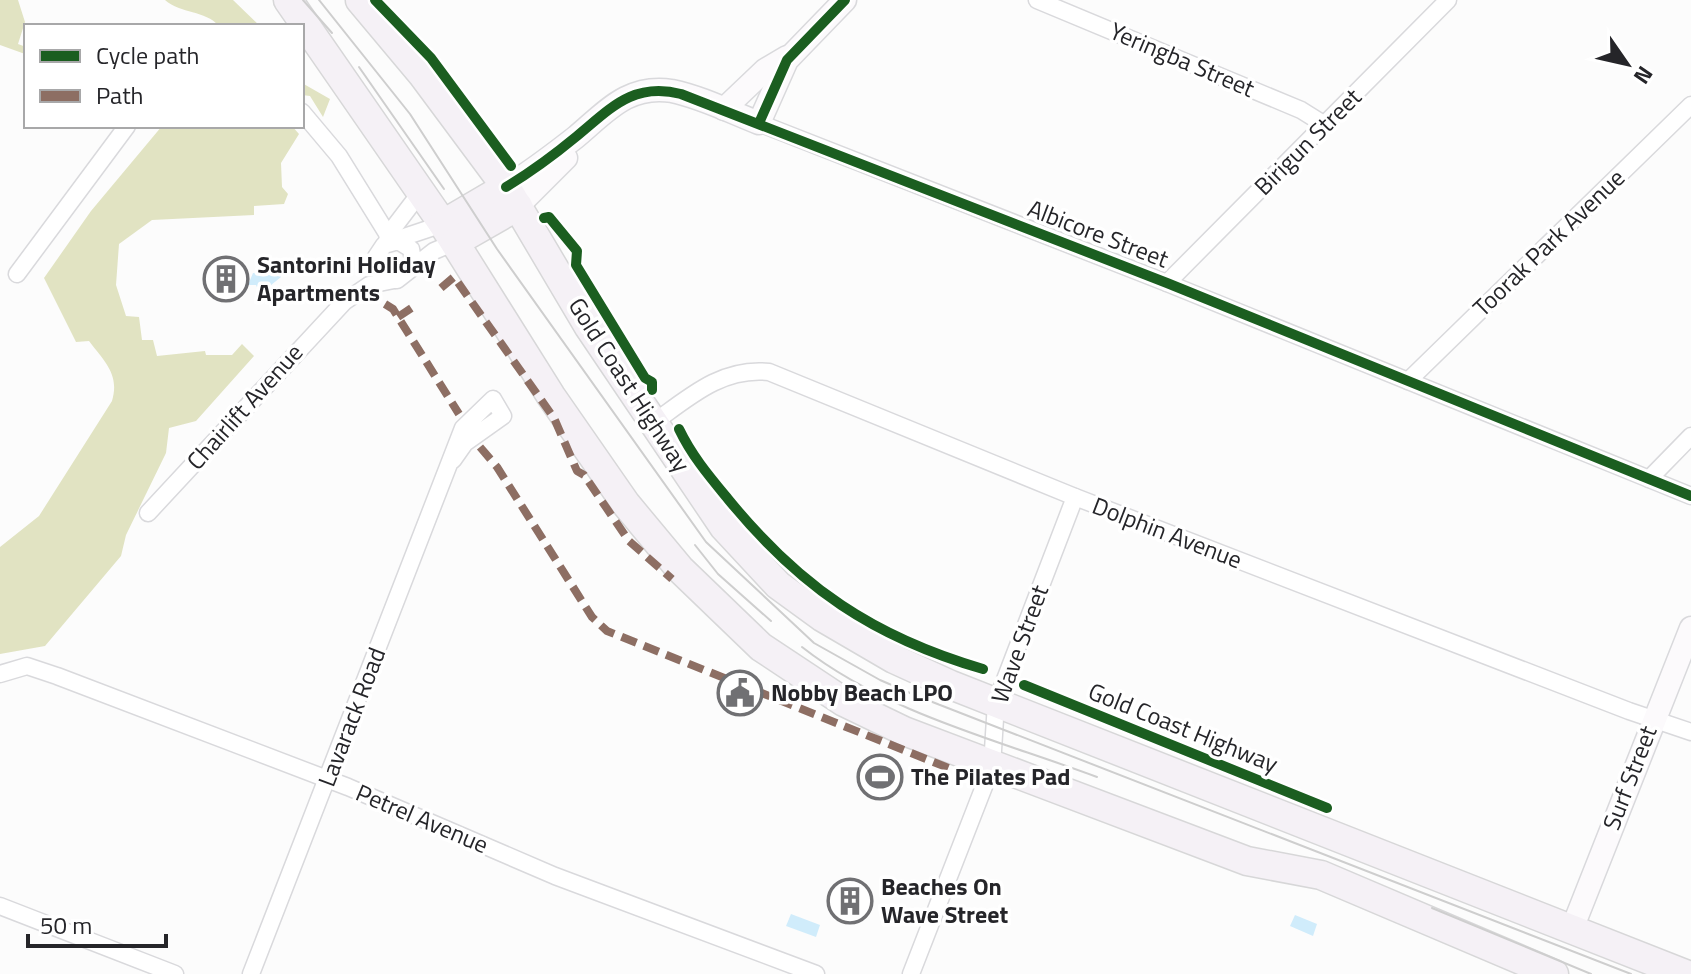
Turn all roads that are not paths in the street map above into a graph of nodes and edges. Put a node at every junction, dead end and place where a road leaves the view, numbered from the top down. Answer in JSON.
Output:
{"nodes":[{"id":1,"x":288,"y":0,"type":"edge"},
{"id":2,"x":360,"y":0,"type":"edge"},
{"id":3,"x":845,"y":0,"type":"edge"},
{"id":4,"x":1037,"y":0,"type":"edge"},
{"id":5,"x":1448,"y":0,"type":"edge"},
{"id":6,"x":794,"y":51,"type":"junction"},
{"id":7,"x":1691,"y":105,"type":"edge"},
{"id":8,"x":724,"y":109,"type":"junction"},
{"id":9,"x":304,"y":114,"type":"edge"},
{"id":10,"x":759,"y":123,"type":"junction"},
{"id":11,"x":1325,"y":125,"type":"junction"},
{"id":12,"x":126,"y":128,"type":"edge"},
{"id":13,"x":420,"y":193,"type":"junction"},
{"id":14,"x":512,"y":196,"type":"junction"},
{"id":15,"x":449,"y":233,"type":"junction"},
{"id":16,"x":386,"y":243,"type":"junction"},
{"id":17,"x":414,"y":265,"type":"junction"},
{"id":18,"x":17,"y":274,"type":"dead end"},
{"id":19,"x":394,"y":280,"type":"junction"},
{"id":20,"x":1167,"y":283,"type":"junction"},
{"id":21,"x":344,"y":302,"type":"junction"},
{"id":22,"x":1408,"y":381,"type":"junction"},
{"id":23,"x":652,"y":424,"type":"junction"},
{"id":24,"x":1691,"y":436,"type":"edge"},
{"id":25,"x":453,"y":460,"type":"junction"},
{"id":26,"x":1649,"y":479,"type":"junction"},
{"id":27,"x":1691,"y":496,"type":"edge"},
{"id":28,"x":1075,"y":497,"type":"junction"},
{"id":29,"x":148,"y":513,"type":"dead end"},
{"id":30,"x":1691,"y":628,"type":"edge"},
{"id":31,"x":0,"y":674,"type":"edge"},
{"id":32,"x":996,"y":703,"type":"junction"},
{"id":33,"x":1653,"y":719,"type":"junction"},
{"id":34,"x":1691,"y":732,"type":"edge"},
{"id":35,"x":992,"y":766,"type":"junction"},
{"id":36,"x":327,"y":781,"type":"junction"},
{"id":37,"x":0,"y":906,"type":"edge"},
{"id":38,"x":1572,"y":929,"type":"junction"},
{"id":39,"x":1543,"y":972,"type":"edge"},
{"id":40,"x":175,"y":974,"type":"edge"},
{"id":41,"x":251,"y":974,"type":"edge"},
{"id":42,"x":816,"y":974,"type":"edge"},
{"id":43,"x":911,"y":974,"type":"edge"},
{"id":44,"x":1685,"y":974,"type":"edge"}],
"edges":[{"from":1,"to":13,"type":"highway"},
{"from":2,"to":14,"type":"highway","name":"Gold Coast Highway"},
{"from":3,"to":6,"type":"street"},
{"from":4,"to":11,"type":"street","name":"Yeringba Street"},
{"from":5,"to":11,"type":"street","name":"Birigun Street"},
{"from":6,"to":8,"type":"street"},
{"from":6,"to":10,"type":"street"},
{"from":7,"to":22,"type":"street","name":"Toorak Park Avenue"},
{"from":8,"to":10,"type":"street","name":"Albicore Street"},
{"from":8,"to":14,"type":"street","name":"Albicore Street"},
{"from":9,"to":16,"type":"street"},
{"from":10,"to":20,"type":"street","name":"Albicore Street"},
{"from":11,"to":20,"type":"street","name":"Birigun Street"},
{"from":12,"to":18,"type":"street"},
{"from":13,"to":15,"type":"highway"},
{"from":13,"to":16,"type":"street","name":"Chairlift Avenue"},
{"from":14,"to":15,"type":"highway"},
{"from":14,"to":23,"type":"highway","name":"Gold Coast Highway"},
{"from":15,"to":16,"type":"street"},
{"from":15,"to":17,"type":"street","name":"Chairlift Avenue"},
{"from":15,"to":35,"type":"highway"},
{"from":16,"to":17,"type":"street"},
{"from":16,"to":19,"type":"street"},
{"from":16,"to":21,"type":"street","name":"Chairlift Avenue"},
{"from":17,"to":19,"type":"street","name":"Chairlift Avenue"},
{"from":19,"to":21,"type":"street","name":"Chairlift Avenue"},
{"from":20,"to":22,"type":"street","name":"Albicore Street"},
{"from":21,"to":29,"type":"street","name":"Chairlift Avenue"},
{"from":22,"to":26,"type":"street","name":"Albicore Street"},
{"from":23,"to":28,"type":"street","name":"Dolphin Avenue"},
{"from":23,"to":32,"type":"highway","name":"Gold Coast Highway"},
{"from":24,"to":26,"type":"street"},
{"from":25,"to":25,"type":"street","name":"Lavarack Road"},
{"from":25,"to":36,"type":"street","name":"Lavarack Road"},
{"from":26,"to":27,"type":"street","name":"Albicore Street"},
{"from":28,"to":32,"type":"street","name":"Wave Street"},
{"from":28,"to":33,"type":"street","name":"Dolphin Avenue"},
{"from":30,"to":33,"type":"street","name":"Surf Street"},
{"from":31,"to":36,"type":"street","name":"Petrel Avenue"},
{"from":32,"to":35,"type":"street","name":"Wave Street"},
{"from":32,"to":38,"type":"highway","name":"Gold Coast Highway"},
{"from":33,"to":34,"type":"street","name":"Dolphin Avenue"},
{"from":33,"to":38,"type":"street","name":"Surf Street"},
{"from":35,"to":39,"type":"highway"},
{"from":35,"to":43,"type":"street","name":"Wave Street"},
{"from":36,"to":41,"type":"street","name":"Lavarack Road"},
{"from":36,"to":42,"type":"street","name":"Petrel Avenue"},
{"from":37,"to":40,"type":"street"},
{"from":38,"to":44,"type":"highway","name":"Gold Coast Highway"}]}
